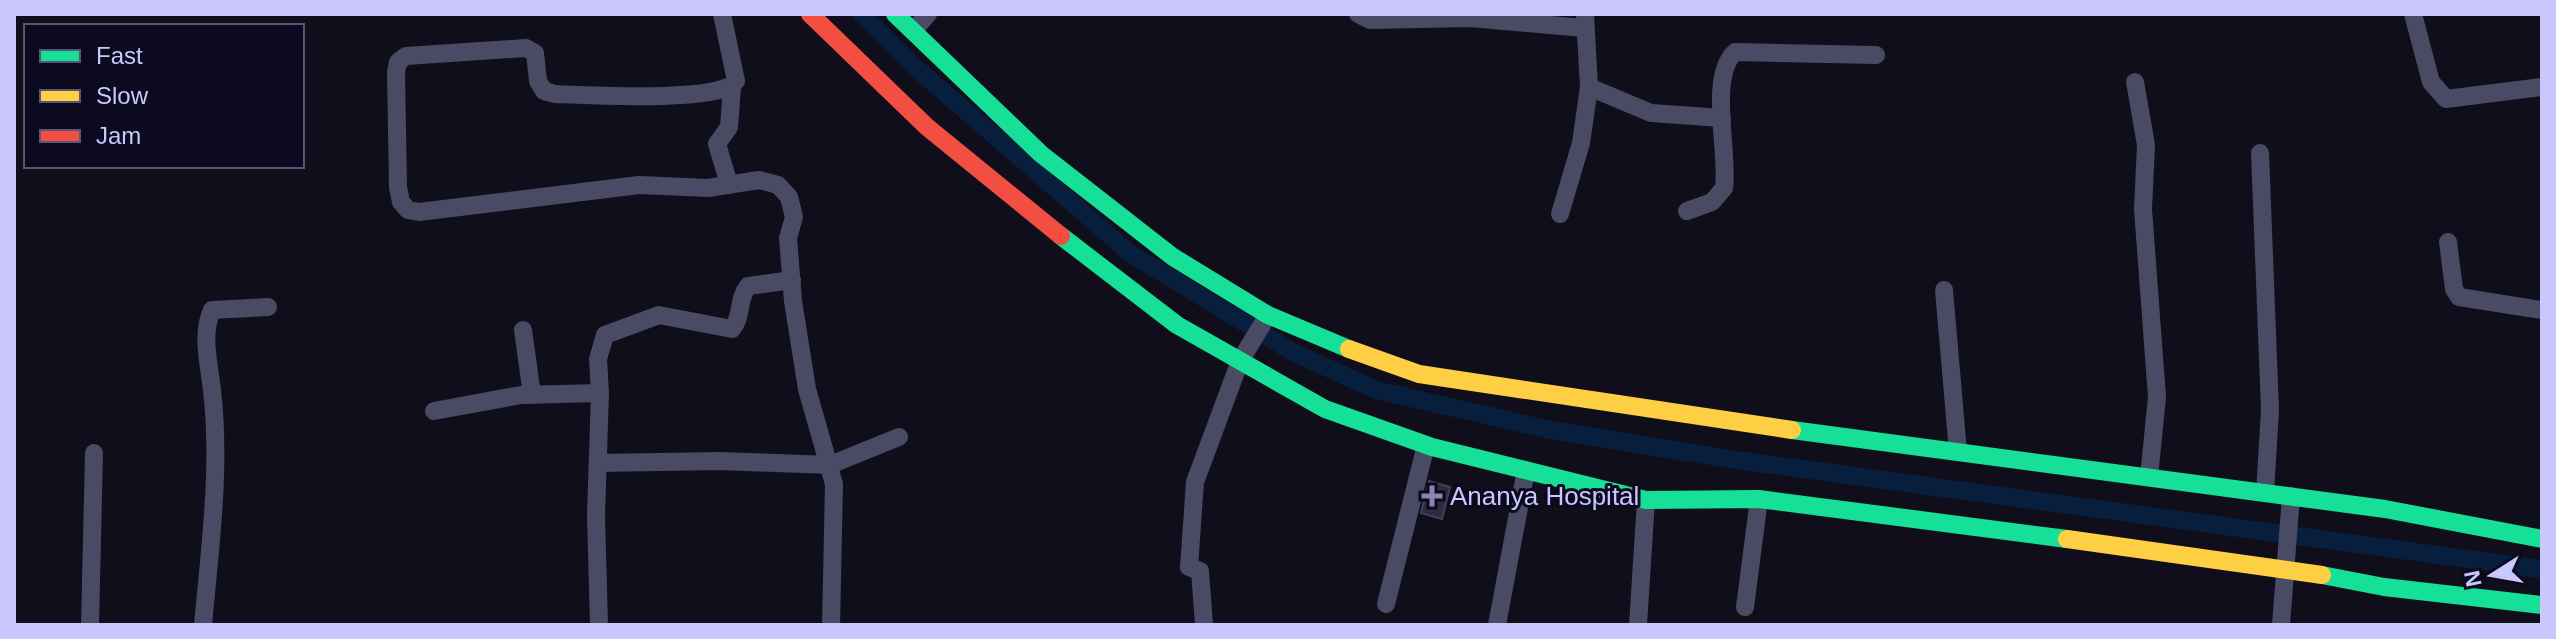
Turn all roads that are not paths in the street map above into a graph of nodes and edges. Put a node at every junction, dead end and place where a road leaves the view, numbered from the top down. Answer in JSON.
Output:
{"nodes":[{"id":1,"x":722,"y":14,"type":"edge"},
{"id":2,"x":810,"y":14,"type":"edge"},
{"id":3,"x":895,"y":14,"type":"edge"},
{"id":4,"x":928,"y":14,"type":"edge"},
{"id":5,"x":1358,"y":14,"type":"edge"},
{"id":6,"x":2413,"y":14,"type":"edge"},
{"id":7,"x":1585,"y":21,"type":"edge"},
{"id":8,"x":913,"y":31,"type":"junction"},
{"id":9,"x":1876,"y":55,"type":"dead end"},
{"id":10,"x":2135,"y":82,"type":"dead end"},
{"id":11,"x":732,"y":87,"type":"junction"},
{"id":12,"x":1589,"y":87,"type":"junction"},
{"id":13,"x":2542,"y":87,"type":"edge"},
{"id":14,"x":1722,"y":118,"type":"junction"},
{"id":15,"x":2260,"y":153,"type":"dead end"},
{"id":16,"x":729,"y":184,"type":"junction"},
{"id":17,"x":1687,"y":211,"type":"dead end"},
{"id":18,"x":1560,"y":214,"type":"dead end"},
{"id":19,"x":2448,"y":242,"type":"dead end"},
{"id":20,"x":792,"y":280,"type":"junction"},
{"id":21,"x":1944,"y":290,"type":"dead end"},
{"id":22,"x":268,"y":307,"type":"dead end"},
{"id":23,"x":2542,"y":310,"type":"edge"},
{"id":24,"x":1266,"y":319,"type":"junction"},
{"id":25,"x":523,"y":330,"type":"dead end"},
{"id":26,"x":1244,"y":355,"type":"junction"},
{"id":27,"x":600,"y":393,"type":"junction"},
{"id":28,"x":532,"y":395,"type":"junction"},
{"id":29,"x":434,"y":411,"type":"dead end"},
{"id":30,"x":899,"y":437,"type":"dead end"},
{"id":31,"x":1426,"y":445,"type":"junction"},
{"id":32,"x":1958,"y":452,"type":"junction"},
{"id":33,"x":94,"y":453,"type":"dead end"},
{"id":34,"x":598,"y":463,"type":"junction"},
{"id":35,"x":830,"y":465,"type":"junction"},
{"id":36,"x":1526,"y":470,"type":"junction"},
{"id":37,"x":2149,"y":477,"type":"junction"},
{"id":38,"x":2265,"y":493,"type":"junction"},
{"id":39,"x":2291,"y":496,"type":"junction"},
{"id":40,"x":1759,"y":499,"type":"junction"},
{"id":41,"x":1646,"y":500,"type":"junction"},
{"id":42,"x":2542,"y":539,"type":"edge"},
{"id":43,"x":2285,"y":558,"type":"junction"},
{"id":44,"x":1386,"y":604,"type":"dead end"},
{"id":45,"x":2542,"y":605,"type":"edge"},
{"id":46,"x":1745,"y":607,"type":"dead end"},
{"id":47,"x":90,"y":625,"type":"edge"},
{"id":48,"x":203,"y":625,"type":"edge"},
{"id":49,"x":599,"y":625,"type":"edge"},
{"id":50,"x":831,"y":625,"type":"edge"},
{"id":51,"x":1204,"y":625,"type":"edge"},
{"id":52,"x":1497,"y":625,"type":"edge"},
{"id":53,"x":1638,"y":625,"type":"edge"},
{"id":54,"x":2281,"y":625,"type":"edge"}],
"edges":[{"from":1,"to":11,"type":"street"},
{"from":2,"to":26,"type":"street"},
{"from":3,"to":8,"type":"street"},
{"from":4,"to":8,"type":"street"},
{"from":5,"to":7,"type":"street"},
{"from":6,"to":13,"type":"street"},
{"from":7,"to":12,"type":"street"},
{"from":8,"to":24,"type":"street"},
{"from":9,"to":14,"type":"street"},
{"from":10,"to":37,"type":"street"},
{"from":11,"to":16,"type":"street"},
{"from":11,"to":16,"type":"street"},
{"from":12,"to":14,"type":"street"},
{"from":12,"to":18,"type":"street"},
{"from":14,"to":17,"type":"street"},
{"from":15,"to":38,"type":"street"},
{"from":16,"to":20,"type":"street"},
{"from":19,"to":23,"type":"street"},
{"from":20,"to":27,"type":"street"},
{"from":20,"to":35,"type":"street"},
{"from":21,"to":32,"type":"street"},
{"from":22,"to":48,"type":"street"},
{"from":24,"to":26,"type":"street"},
{"from":24,"to":32,"type":"street"},
{"from":25,"to":28,"type":"street"},
{"from":26,"to":31,"type":"street"},
{"from":26,"to":51,"type":"street"},
{"from":27,"to":28,"type":"street"},
{"from":27,"to":34,"type":"street"},
{"from":28,"to":29,"type":"street"},
{"from":30,"to":35,"type":"street"},
{"from":31,"to":36,"type":"street"},
{"from":31,"to":44,"type":"street"},
{"from":32,"to":37,"type":"street"},
{"from":33,"to":47,"type":"street"},
{"from":34,"to":35,"type":"street"},
{"from":34,"to":49,"type":"street"},
{"from":35,"to":50,"type":"street"},
{"from":36,"to":41,"type":"street"},
{"from":36,"to":52,"type":"street"},
{"from":37,"to":38,"type":"street"},
{"from":38,"to":39,"type":"street"},
{"from":39,"to":42,"type":"street"},
{"from":39,"to":43,"type":"street"},
{"from":40,"to":41,"type":"street"},
{"from":40,"to":43,"type":"street"},
{"from":40,"to":46,"type":"street"},
{"from":41,"to":53,"type":"street"},
{"from":43,"to":45,"type":"street"},
{"from":43,"to":54,"type":"street"}]}
